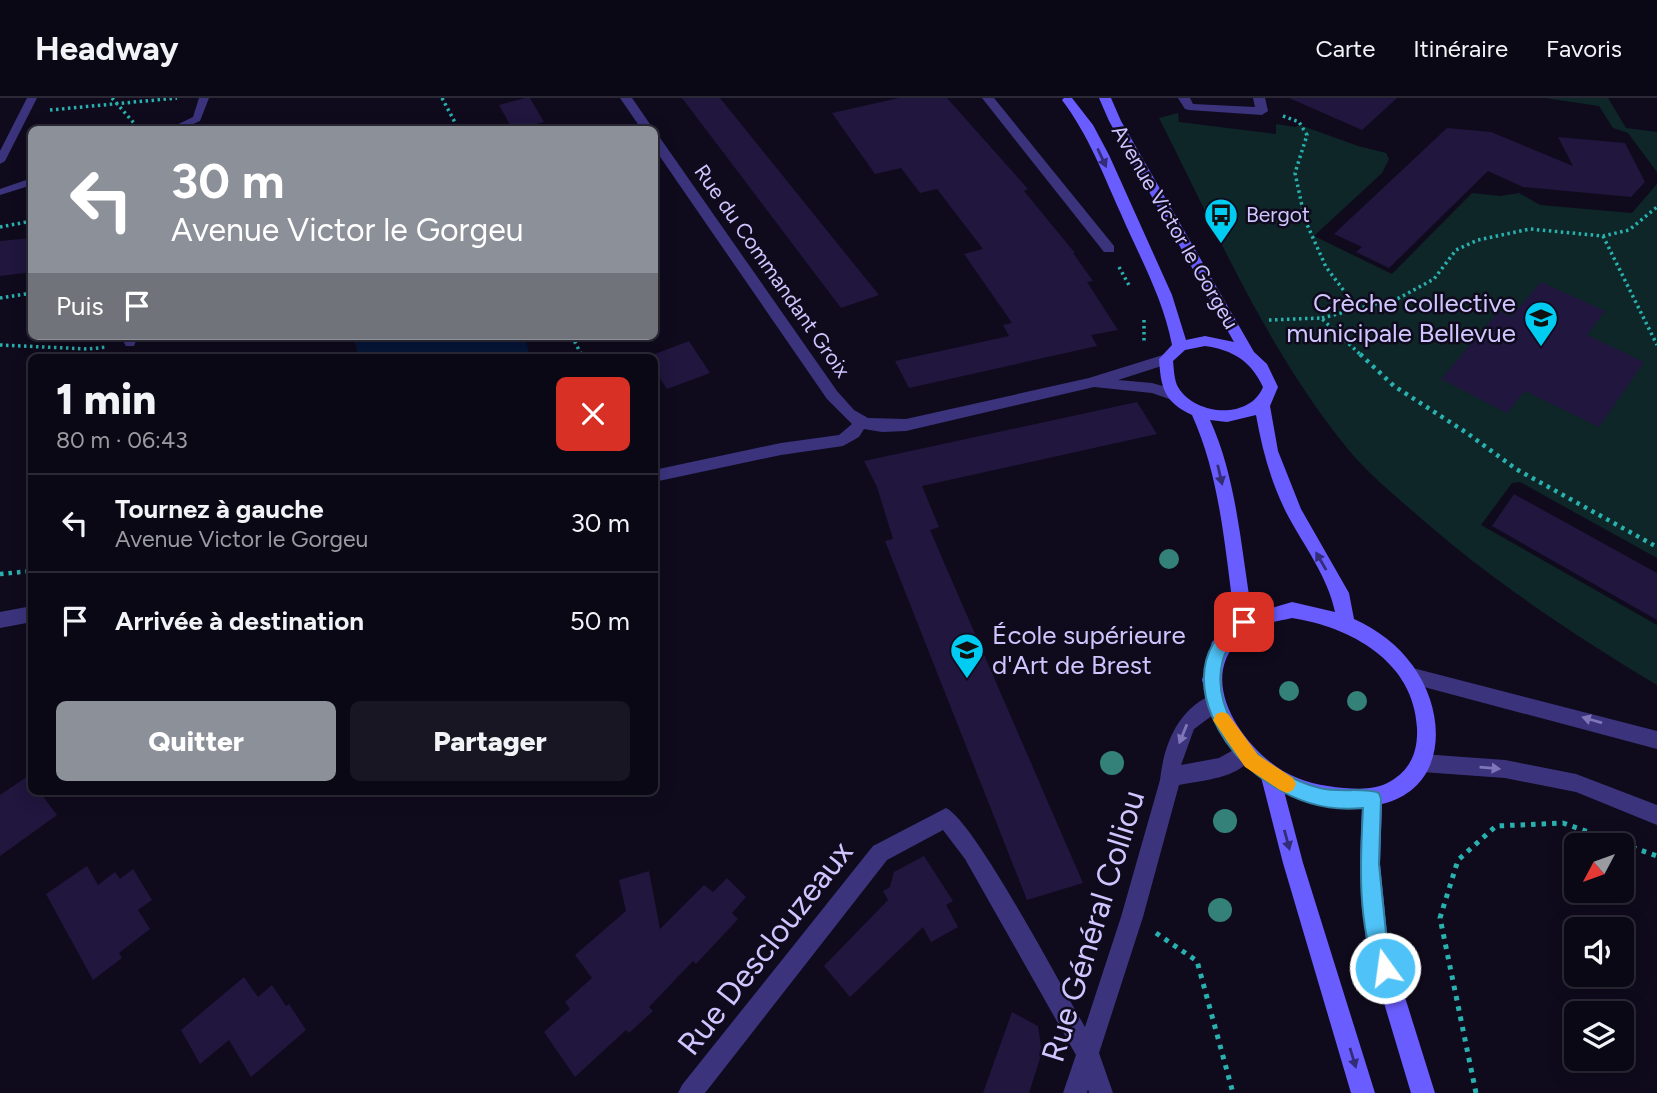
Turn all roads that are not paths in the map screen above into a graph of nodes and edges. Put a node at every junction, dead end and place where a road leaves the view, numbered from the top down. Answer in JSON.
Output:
{"nodes":[{"id":1,"x":32,"y":98,"type":"edge"},
{"id":2,"x":204,"y":98,"type":"edge"},
{"id":3,"x":626,"y":98,"type":"edge"},
{"id":4,"x":988,"y":98,"type":"edge"},
{"id":5,"x":1105,"y":98,"type":"edge"},
{"id":6,"x":1184,"y":98,"type":"edge"},
{"id":7,"x":1065,"y":99,"type":"edge"},
{"id":8,"x":1261,"y":104,"type":"edge"},
{"id":9,"x":197,"y":119,"type":"junction"},
{"id":10,"x":180,"y":126,"type":"edge"},
{"id":11,"x":195,"y":126,"type":"edge"},
{"id":12,"x":645,"y":126,"type":"edge"},
{"id":13,"x":658,"y":144,"type":"edge"},
{"id":14,"x":1,"y":158,"type":"edge"},
{"id":15,"x":28,"y":182,"type":"edge"},
{"id":16,"x":0,"y":192,"type":"edge"},
{"id":17,"x":1109,"y":249,"type":"road end"},
{"id":18,"x":1181,"y":346,"type":"junction"},
{"id":19,"x":1248,"y":354,"type":"junction"},
{"id":20,"x":1166,"y":359,"type":"junction"},
{"id":21,"x":1090,"y":383,"type":"junction"},
{"id":22,"x":1172,"y":394,"type":"junction"},
{"id":23,"x":1262,"y":406,"type":"junction"},
{"id":24,"x":1198,"y":411,"type":"junction"},
{"id":25,"x":860,"y":424,"type":"junction"},
{"id":26,"x":658,"y":475,"type":"edge"},
{"id":27,"x":28,"y":615,"type":"edge"},
{"id":28,"x":0,"y":620,"type":"edge"},
{"id":29,"x":1244,"y":622,"type":"junction"},
{"id":30,"x":1346,"y":623,"type":"junction"},
{"id":31,"x":1409,"y":675,"type":"junction"},
{"id":32,"x":1214,"y":703,"type":"junction"},
{"id":33,"x":1657,"y":740,"type":"edge"},
{"id":34,"x":1244,"y":753,"type":"junction"},
{"id":35,"x":1422,"y":763,"type":"junction"},
{"id":36,"x":1270,"y":775,"type":"junction"},
{"id":37,"x":1170,"y":777,"type":"junction"},
{"id":38,"x":1372,"y":799,"type":"junction"},
{"id":39,"x":1657,"y":815,"type":"edge"},
{"id":40,"x":1087,"y":1054,"type":"junction"},
{"id":41,"x":690,"y":1093,"type":"edge"},
{"id":42,"x":1075,"y":1093,"type":"edge"},
{"id":43,"x":1101,"y":1093,"type":"edge"},
{"id":44,"x":1363,"y":1093,"type":"edge"},
{"id":45,"x":1423,"y":1093,"type":"edge"}],
"edges":[{"from":1,"to":14,"type":"lane"},
{"from":2,"to":9,"type":"lane"},
{"from":3,"to":12,"type":"street"},
{"from":4,"to":17,"type":"street"},
{"from":5,"to":7,"type":"main road"},
{"from":5,"to":19,"type":"main road","name":"Avenue Victor le Gorgeu"},
{"from":6,"to":8,"type":"street"},
{"from":7,"to":18,"type":"main road","name":"Avenue Victor le Gorgeu","one_way":true},
{"from":9,"to":10,"type":"lane"},
{"from":9,"to":11,"type":"lane"},
{"from":13,"to":25,"type":"street","name":"Rue du Commandant Groix"},
{"from":15,"to":16,"type":"lane"},
{"from":18,"to":19,"type":"main road"},
{"from":18,"to":20,"type":"main road"},
{"from":19,"to":23,"type":"main road"},
{"from":20,"to":21,"type":"street"},
{"from":20,"to":22,"type":"main road"},
{"from":21,"to":22,"type":"street"},
{"from":21,"to":25,"type":"street"},
{"from":22,"to":24,"type":"main road"},
{"from":23,"to":24,"type":"main road"},
{"from":30,"to":23,"type":"main road","one_way":true},
{"from":24,"to":29,"type":"main road","one_way":true},
{"from":25,"to":26,"type":"street"},
{"from":27,"to":28,"type":"street"},
{"from":29,"to":30,"type":"main road"},
{"from":29,"to":32,"type":"main road"},
{"from":30,"to":31,"type":"main road"},
{"from":33,"to":31,"type":"street","one_way":true},
{"from":31,"to":35,"type":"main road"},
{"from":32,"to":34,"type":"main road"},
{"from":32,"to":37,"type":"street","name":"Rue Général Colliou","one_way":true},
{"from":34,"to":36,"type":"main road"},
{"from":34,"to":37,"type":"street","name":"Rue Général Colliou"},
{"from":35,"to":38,"type":"main road"},
{"from":35,"to":39,"type":"street","one_way":true},
{"from":36,"to":38,"type":"main road"},
{"from":36,"to":44,"type":"main road","one_way":true},
{"from":37,"to":40,"type":"street","name":"Rue Général Colliou"},
{"from":38,"to":45,"type":"main road"},
{"from":40,"to":41,"type":"street","name":"Rue Desclouzeaux"},
{"from":40,"to":42,"type":"street","name":"Rue Général Colliou"},
{"from":40,"to":43,"type":"street"}]}
